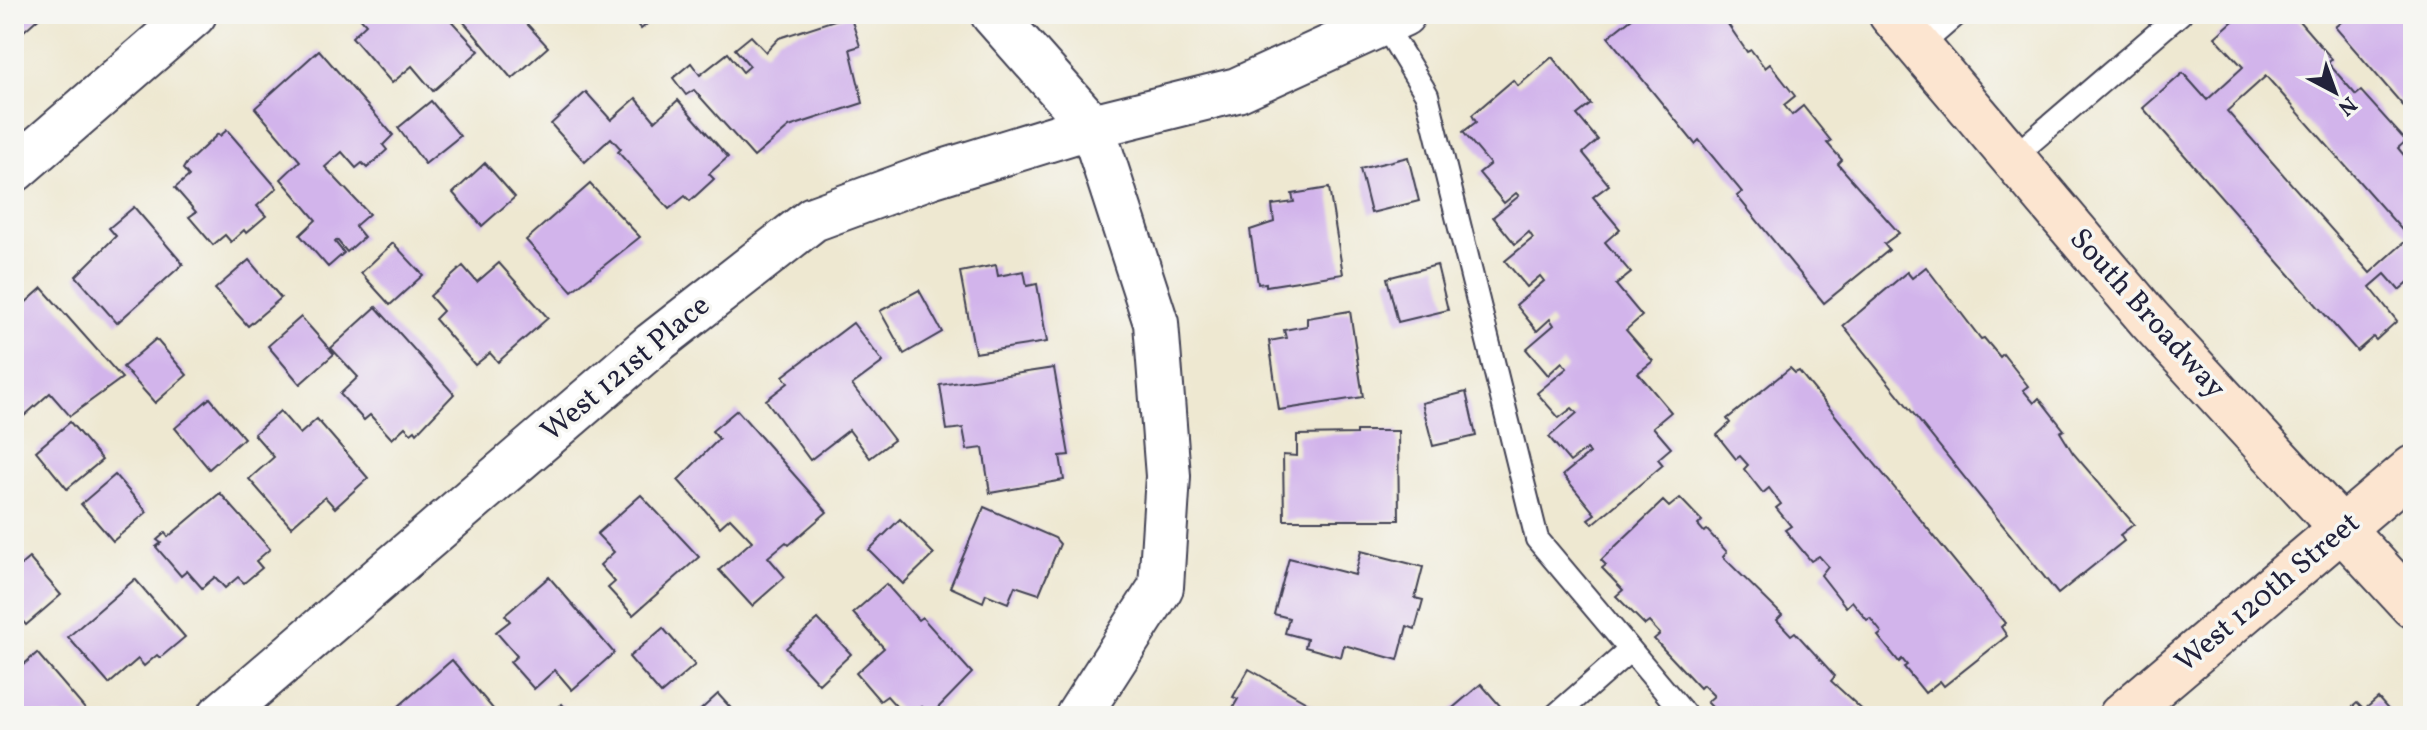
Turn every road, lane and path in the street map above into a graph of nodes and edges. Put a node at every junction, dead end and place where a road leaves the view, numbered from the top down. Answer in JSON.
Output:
{"nodes":[{"id":1,"x":194,"y":14,"type":"edge"},
{"id":2,"x":993,"y":14,"type":"edge"},
{"id":3,"x":1891,"y":14,"type":"edge"},
{"id":4,"x":1957,"y":14,"type":"edge"},
{"id":5,"x":2180,"y":14,"type":"edge"},
{"id":6,"x":1389,"y":18,"type":"edge"},
{"id":7,"x":1919,"y":47,"type":"junction"},
{"id":8,"x":1092,"y":126,"type":"junction"},
{"id":9,"x":2011,"y":159,"type":"junction"},
{"id":10,"x":14,"y":170,"type":"edge"},
{"id":11,"x":2413,"y":468,"type":"edge"},
{"id":12,"x":2343,"y":531,"type":"junction"},
{"id":13,"x":2413,"y":606,"type":"edge"},
{"id":14,"x":1630,"y":650,"type":"junction"},
{"id":15,"x":220,"y":716,"type":"edge"},
{"id":16,"x":1078,"y":716,"type":"edge"},
{"id":17,"x":1555,"y":716,"type":"edge"},
{"id":18,"x":1686,"y":716,"type":"edge"},
{"id":19,"x":2121,"y":716,"type":"edge"}],
"edges":[{"from":1,"to":10,"type":"street"},
{"from":2,"to":8,"type":"street"},
{"from":3,"to":7,"type":"main road","name":"South Broadway"},
{"from":4,"to":7,"type":"lane"},
{"from":5,"to":9,"type":"lane"},
{"from":6,"to":8,"type":"street","name":"West 121st Place"},
{"from":6,"to":14,"type":"lane"},
{"from":7,"to":9,"type":"main road","name":"South Broadway"},
{"from":8,"to":15,"type":"street","name":"West 121st Place"},
{"from":8,"to":16,"type":"street"},
{"from":9,"to":12,"type":"main road","name":"South Broadway"},
{"from":11,"to":12,"type":"main road","name":"West 120th Street"},
{"from":12,"to":13,"type":"main road","name":"South Broadway"},
{"from":12,"to":19,"type":"main road","name":"West 120th Street"},
{"from":14,"to":17,"type":"lane"},
{"from":14,"to":18,"type":"lane"}]}
